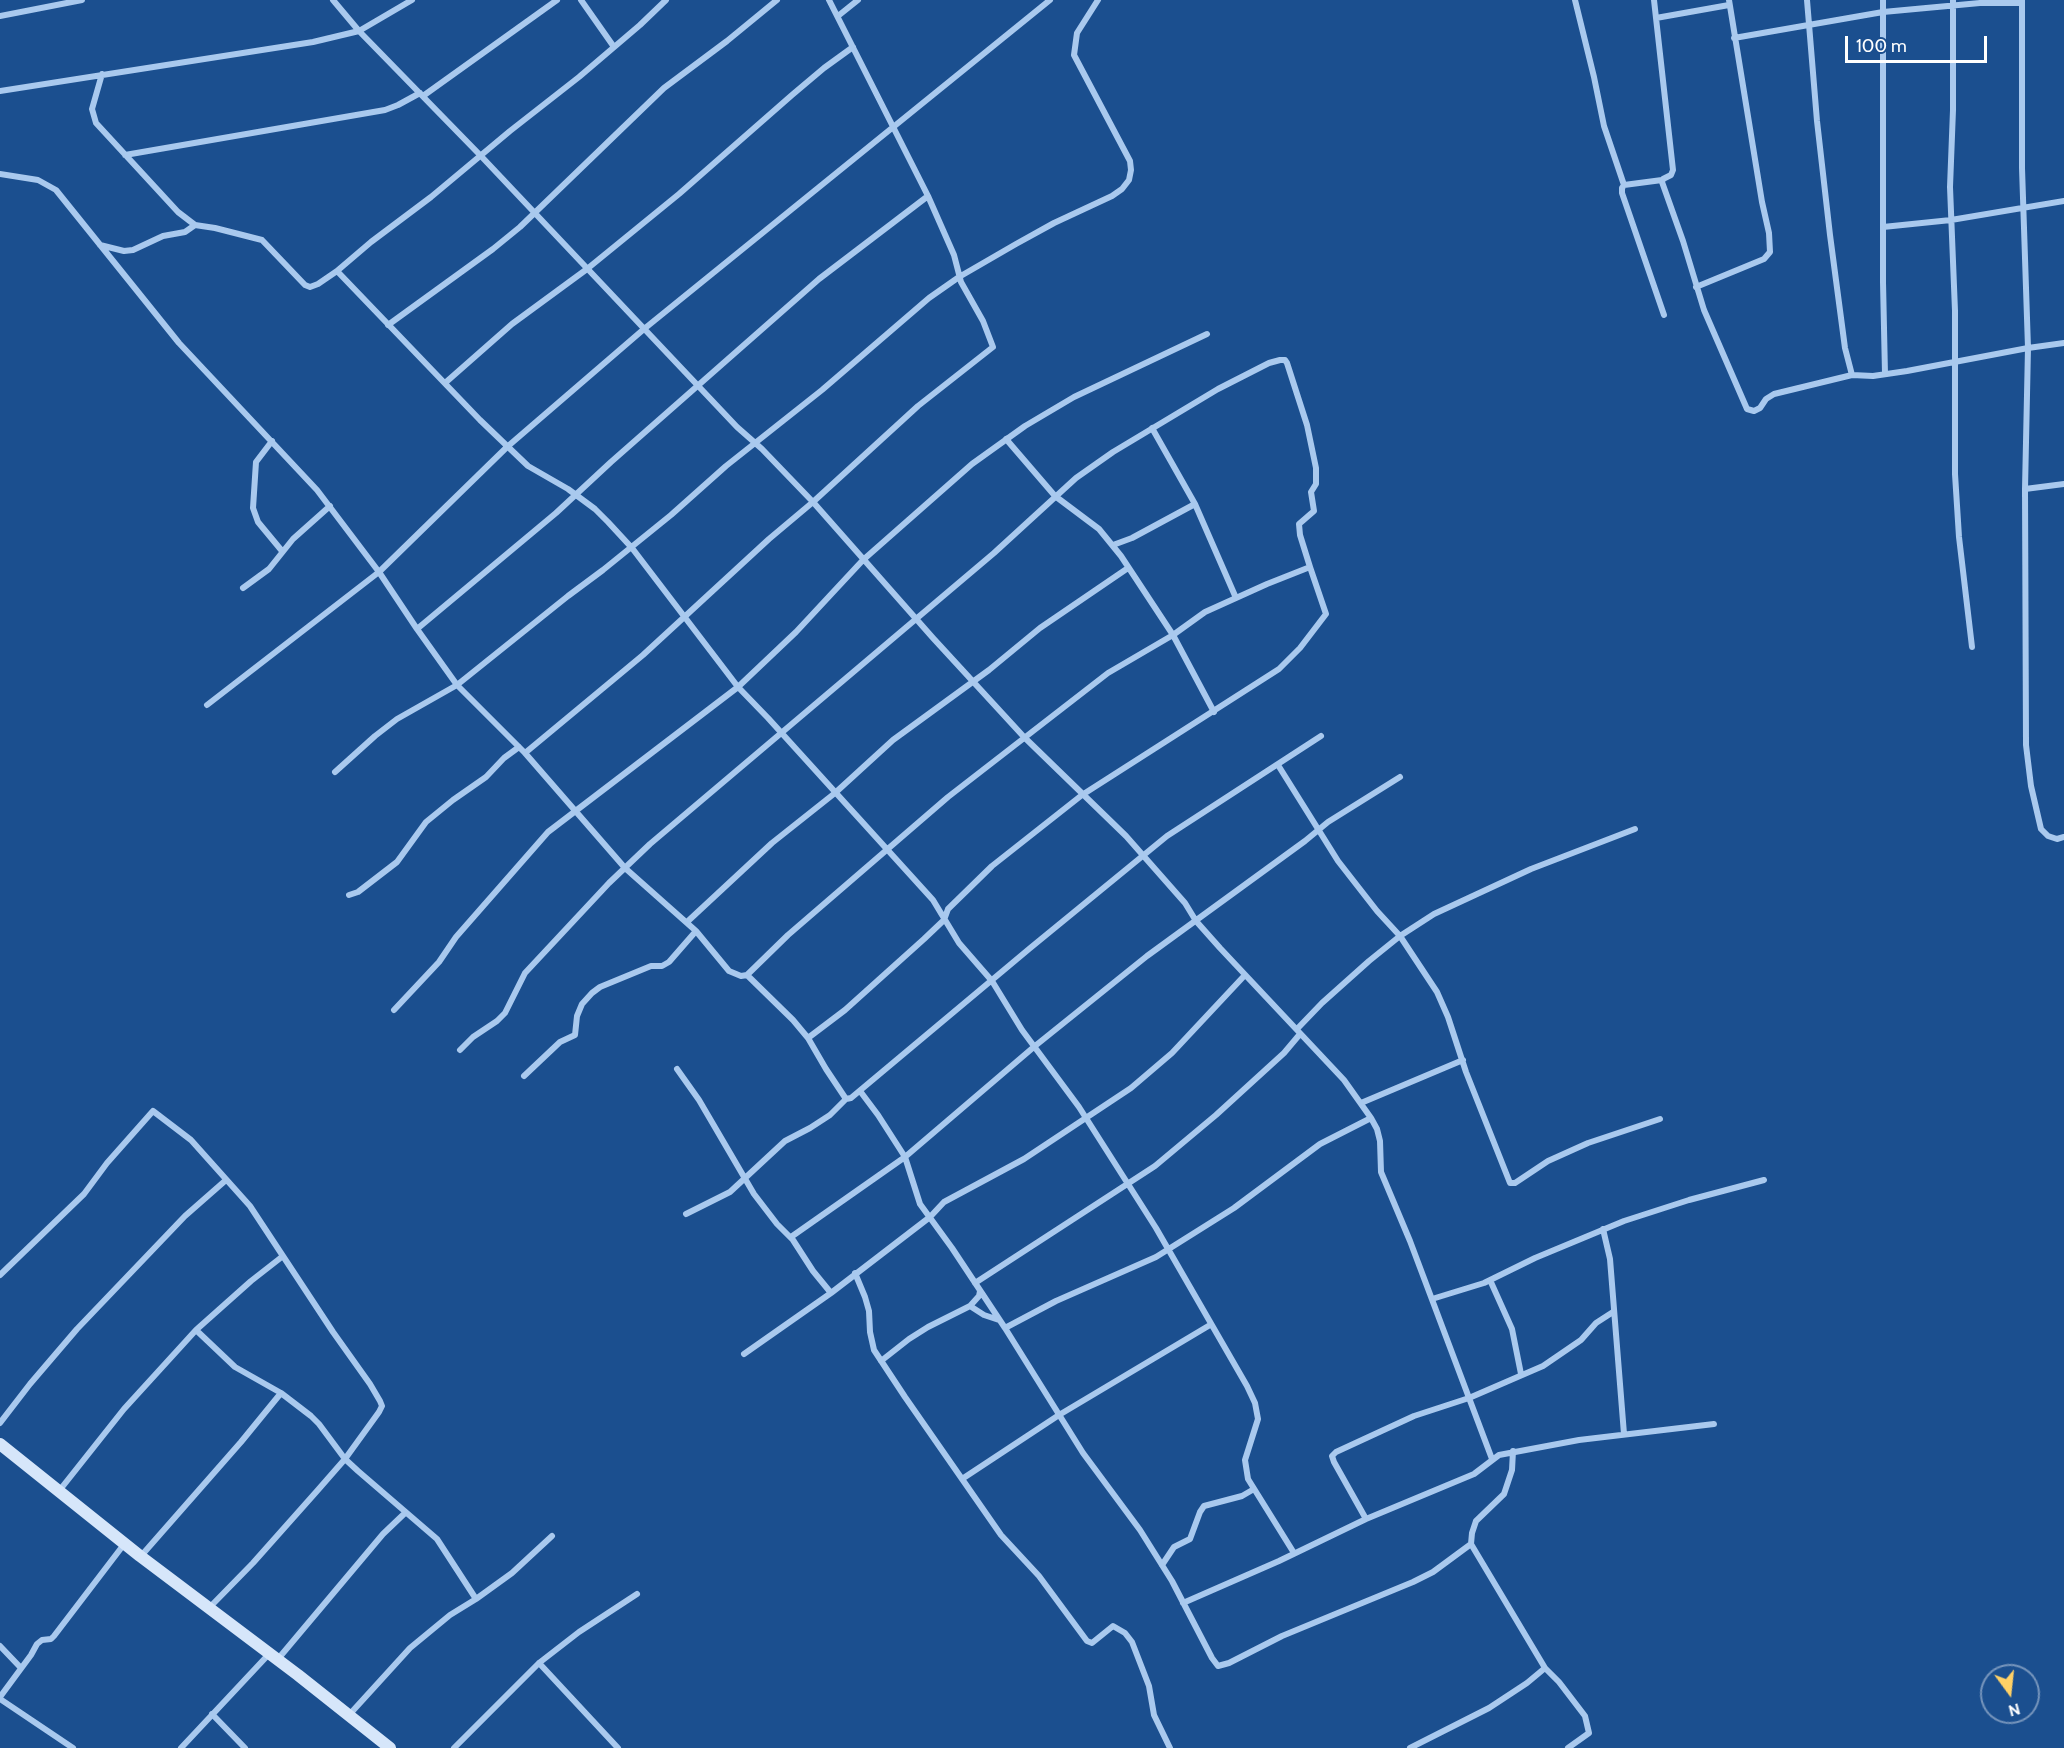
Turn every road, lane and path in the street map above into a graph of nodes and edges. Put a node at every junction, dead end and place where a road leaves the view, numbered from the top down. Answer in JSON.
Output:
{"nodes":[{"id":1,"x":82,"y":0,"type":"edge"},
{"id":2,"x":333,"y":0,"type":"edge"},
{"id":3,"x":412,"y":0,"type":"edge"},
{"id":4,"x":556,"y":0,"type":"edge"},
{"id":5,"x":582,"y":0,"type":"edge"},
{"id":6,"x":666,"y":0,"type":"edge"},
{"id":7,"x":777,"y":0,"type":"edge"},
{"id":8,"x":829,"y":0,"type":"edge"},
{"id":9,"x":858,"y":0,"type":"edge"},
{"id":10,"x":1050,"y":0,"type":"edge"},
{"id":11,"x":1098,"y":0,"type":"edge"},
{"id":12,"x":1575,"y":0,"type":"edge"},
{"id":13,"x":1654,"y":0,"type":"edge"},
{"id":14,"x":1807,"y":0,"type":"edge"},
{"id":15,"x":1883,"y":0,"type":"edge"},
{"id":16,"x":1729,"y":2,"type":"edge"},
{"id":17,"x":2022,"y":2,"type":"edge"},
{"id":18,"x":1953,"y":3,"type":"edge"},
{"id":19,"x":1883,"y":12,"type":"junction"},
{"id":20,"x":0,"y":16,"type":"edge"},
{"id":21,"x":838,"y":16,"type":"junction"},
{"id":22,"x":1656,"y":18,"type":"junction"},
{"id":23,"x":1808,"y":24,"type":"junction"},
{"id":24,"x":359,"y":31,"type":"junction"},
{"id":25,"x":1734,"y":38,"type":"junction"},
{"id":26,"x":614,"y":47,"type":"junction"},
{"id":27,"x":853,"y":47,"type":"junction"},
{"id":28,"x":102,"y":74,"type":"junction"},
{"id":29,"x":0,"y":91,"type":"edge"},
{"id":30,"x":421,"y":94,"type":"junction"},
{"id":31,"x":893,"y":126,"type":"junction"},
{"id":32,"x":125,"y":155,"type":"junction"},
{"id":33,"x":480,"y":155,"type":"junction"},
{"id":34,"x":0,"y":174,"type":"edge"},
{"id":35,"x":1662,"y":180,"type":"junction"},
{"id":36,"x":1624,"y":185,"type":"junction"},
{"id":37,"x":928,"y":196,"type":"junction"},
{"id":38,"x":2064,"y":201,"type":"edge"},
{"id":39,"x":2024,"y":208,"type":"junction"},
{"id":40,"x":535,"y":212,"type":"junction"},
{"id":41,"x":1951,"y":220,"type":"junction"},
{"id":42,"x":195,"y":225,"type":"junction"},
{"id":43,"x":1883,"y":227,"type":"junction"},
{"id":44,"x":100,"y":245,"type":"junction"},
{"id":45,"x":124,"y":251,"type":"junction"},
{"id":46,"x":113,"y":261,"type":"junction"},
{"id":47,"x":587,"y":269,"type":"junction"},
{"id":48,"x":337,"y":271,"type":"junction"},
{"id":49,"x":959,"y":277,"type":"junction"},
{"id":50,"x":1696,"y":287,"type":"junction"},
{"id":51,"x":1664,"y":315,"type":"dead end"},
{"id":52,"x":388,"y":325,"type":"junction"},
{"id":53,"x":644,"y":329,"type":"junction"},
{"id":54,"x":1208,"y":334,"type":"dead end"},
{"id":55,"x":2064,"y":343,"type":"edge"},
{"id":56,"x":2028,"y":348,"type":"junction"},
{"id":57,"x":1955,"y":363,"type":"junction"},
{"id":58,"x":1885,"y":374,"type":"junction"},
{"id":59,"x":1852,"y":375,"type":"junction"},
{"id":60,"x":445,"y":383,"type":"junction"},
{"id":61,"x":699,"y":385,"type":"junction"},
{"id":62,"x":1152,"y":428,"type":"junction"},
{"id":63,"x":1006,"y":439,"type":"junction"},
{"id":64,"x":272,"y":441,"type":"junction"},
{"id":65,"x":756,"y":443,"type":"junction"},
{"id":66,"x":507,"y":447,"type":"junction"},
{"id":67,"x":2064,"y":484,"type":"edge"},
{"id":68,"x":2025,"y":489,"type":"junction"},
{"id":69,"x":576,"y":496,"type":"junction"},
{"id":70,"x":1055,"y":496,"type":"junction"},
{"id":71,"x":813,"y":502,"type":"junction"},
{"id":72,"x":1196,"y":504,"type":"junction"},
{"id":73,"x":330,"y":506,"type":"junction"},
{"id":74,"x":1113,"y":545,"type":"junction"},
{"id":75,"x":632,"y":548,"type":"junction"},
{"id":76,"x":282,"y":550,"type":"junction"},
{"id":77,"x":863,"y":560,"type":"junction"},
{"id":78,"x":1310,"y":567,"type":"junction"},
{"id":79,"x":1128,"y":568,"type":"junction"},
{"id":80,"x":379,"y":572,"type":"junction"},
{"id":81,"x":243,"y":588,"type":"dead end"},
{"id":82,"x":1236,"y":598,"type":"junction"},
{"id":83,"x":684,"y":618,"type":"junction"},
{"id":84,"x":915,"y":618,"type":"junction"},
{"id":85,"x":417,"y":629,"type":"junction"},
{"id":86,"x":1173,"y":635,"type":"junction"},
{"id":87,"x":1972,"y":647,"type":"dead end"},
{"id":88,"x":973,"y":682,"type":"junction"},
{"id":89,"x":457,"y":684,"type":"junction"},
{"id":90,"x":738,"y":687,"type":"junction"},
{"id":91,"x":207,"y":705,"type":"dead end"},
{"id":92,"x":1214,"y":712,"type":"junction"},
{"id":93,"x":781,"y":732,"type":"junction"},
{"id":94,"x":1321,"y":736,"type":"dead end"},
{"id":95,"x":1024,"y":737,"type":"junction"},
{"id":96,"x":519,"y":747,"type":"junction"},
{"id":97,"x":525,"y":753,"type":"junction"},
{"id":98,"x":1278,"y":765,"type":"junction"},
{"id":99,"x":335,"y":772,"type":"dead end"},
{"id":100,"x":1400,"y":777,"type":"dead end"},
{"id":101,"x":835,"y":793,"type":"junction"},
{"id":102,"x":1082,"y":795,"type":"junction"},
{"id":103,"x":576,"y":811,"type":"junction"},
{"id":104,"x":1635,"y":829,"type":"dead end"},
{"id":105,"x":1317,"y":830,"type":"junction"},
{"id":106,"x":2064,"y":837,"type":"edge"},
{"id":107,"x":887,"y":851,"type":"junction"},
{"id":108,"x":1142,"y":856,"type":"junction"},
{"id":109,"x":625,"y":868,"type":"junction"},
{"id":110,"x":349,"y":895,"type":"dead end"},
{"id":111,"x":944,"y":920,"type":"junction"},
{"id":112,"x":1196,"y":921,"type":"junction"},
{"id":113,"x":687,"y":922,"type":"junction"},
{"id":114,"x":696,"y":931,"type":"junction"},
{"id":115,"x":1400,"y":936,"type":"junction"},
{"id":116,"x":747,"y":975,"type":"junction"},
{"id":117,"x":1245,"y":975,"type":"junction"},
{"id":118,"x":992,"y":981,"type":"junction"},
{"id":119,"x":394,"y":1010,"type":"dead end"},
{"id":120,"x":1299,"y":1032,"type":"junction"},
{"id":121,"x":808,"y":1038,"type":"junction"},
{"id":122,"x":1035,"y":1046,"type":"junction"},
{"id":123,"x":460,"y":1050,"type":"dead end"},
{"id":124,"x":1463,"y":1060,"type":"junction"},
{"id":125,"x":676,"y":1069,"type":"dead end"},
{"id":126,"x":524,"y":1076,"type":"dead end"},
{"id":127,"x":860,"y":1091,"type":"junction"},
{"id":128,"x":846,"y":1099,"type":"junction"},
{"id":129,"x":1361,"y":1103,"type":"junction"},
{"id":130,"x":1086,"y":1118,"type":"junction"},
{"id":131,"x":1371,"y":1118,"type":"junction"},
{"id":132,"x":1660,"y":1119,"type":"dead end"},
{"id":133,"x":905,"y":1156,"type":"junction"},
{"id":134,"x":746,"y":1178,"type":"junction"},
{"id":135,"x":226,"y":1180,"type":"junction"},
{"id":136,"x":1764,"y":1180,"type":"dead end"},
{"id":137,"x":1128,"y":1185,"type":"junction"},
{"id":138,"x":686,"y":1214,"type":"dead end"},
{"id":139,"x":930,"y":1217,"type":"junction"},
{"id":140,"x":1603,"y":1228,"type":"junction"},
{"id":141,"x":790,"y":1237,"type":"junction"},
{"id":142,"x":1168,"y":1249,"type":"junction"},
{"id":143,"x":283,"y":1256,"type":"junction"},
{"id":144,"x":855,"y":1273,"type":"junction"},
{"id":145,"x":0,"y":1275,"type":"edge"},
{"id":146,"x":1490,"y":1280,"type":"junction"},
{"id":147,"x":975,"y":1283,"type":"junction"},
{"id":148,"x":980,"y":1290,"type":"junction"},
{"id":149,"x":831,"y":1293,"type":"junction"},
{"id":150,"x":1432,"y":1299,"type":"junction"},
{"id":151,"x":970,"y":1306,"type":"junction"},
{"id":152,"x":1613,"y":1312,"type":"junction"},
{"id":153,"x":1000,"y":1320,"type":"junction"},
{"id":154,"x":1210,"y":1325,"type":"junction"},
{"id":155,"x":1005,"y":1328,"type":"junction"},
{"id":156,"x":196,"y":1330,"type":"junction"},
{"id":157,"x":744,"y":1354,"type":"dead end"},
{"id":158,"x":881,"y":1361,"type":"junction"},
{"id":159,"x":1521,"y":1374,"type":"junction"},
{"id":160,"x":281,"y":1393,"type":"junction"},
{"id":161,"x":1469,"y":1398,"type":"junction"},
{"id":162,"x":1059,"y":1415,"type":"junction"},
{"id":163,"x":0,"y":1423,"type":"edge"},
{"id":164,"x":1714,"y":1424,"type":"dead end"},
{"id":165,"x":1624,"y":1434,"type":"junction"},
{"id":166,"x":0,"y":1444,"type":"edge"},
{"id":167,"x":1514,"y":1451,"type":"junction"},
{"id":168,"x":345,"y":1459,"type":"junction"},
{"id":169,"x":1492,"y":1459,"type":"junction"},
{"id":170,"x":962,"y":1479,"type":"junction"},
{"id":171,"x":1254,"y":1489,"type":"junction"},
{"id":172,"x":60,"y":1491,"type":"junction"},
{"id":173,"x":405,"y":1513,"type":"junction"},
{"id":174,"x":1366,"y":1520,"type":"junction"},
{"id":175,"x":552,"y":1536,"type":"dead end"},
{"id":176,"x":125,"y":1543,"type":"junction"},
{"id":177,"x":1471,"y":1544,"type":"junction"},
{"id":178,"x":1294,"y":1553,"type":"junction"},
{"id":179,"x":140,"y":1556,"type":"junction"},
{"id":180,"x":1162,"y":1565,"type":"junction"},
{"id":181,"x":637,"y":1594,"type":"dead end"},
{"id":182,"x":476,"y":1599,"type":"junction"},
{"id":183,"x":1183,"y":1603,"type":"junction"},
{"id":184,"x":209,"y":1608,"type":"junction"},
{"id":185,"x":0,"y":1646,"type":"edge"},
{"id":186,"x":274,"y":1656,"type":"junction"},
{"id":187,"x":539,"y":1664,"type":"junction"},
{"id":188,"x":21,"y":1668,"type":"junction"},
{"id":189,"x":1545,"y":1668,"type":"junction"},
{"id":190,"x":0,"y":1698,"type":"edge"},
{"id":191,"x":212,"y":1714,"type":"junction"},
{"id":192,"x":348,"y":1716,"type":"junction"},
{"id":193,"x":616,"y":1747,"type":"edge"},
{"id":194,"x":74,"y":1748,"type":"edge"},
{"id":195,"x":181,"y":1748,"type":"edge"},
{"id":196,"x":245,"y":1748,"type":"edge"},
{"id":197,"x":390,"y":1748,"type":"edge"},
{"id":198,"x":454,"y":1748,"type":"edge"},
{"id":199,"x":1170,"y":1748,"type":"edge"},
{"id":200,"x":1410,"y":1748,"type":"edge"},
{"id":201,"x":1568,"y":1748,"type":"edge"}],
"edges":[{"from":1,"to":20,"type":"street"},
{"from":2,"to":24,"type":"street"},
{"from":3,"to":24,"type":"street"},
{"from":4,"to":30,"type":"street"},
{"from":5,"to":26,"type":"street"},
{"from":6,"to":26,"type":"street"},
{"from":7,"to":40,"type":"street"},
{"from":8,"to":21,"type":"street"},
{"from":9,"to":21,"type":"street"},
{"from":10,"to":31,"type":"street"},
{"from":11,"to":49,"type":"street"},
{"from":12,"to":36,"type":"street"},
{"from":13,"to":22,"type":"street"},
{"from":14,"to":23,"type":"street"},
{"from":15,"to":19,"type":"street"},
{"from":16,"to":22,"type":"street"},
{"from":16,"to":25,"type":"street"},
{"from":17,"to":18,"type":"street"},
{"from":17,"to":39,"type":"street"},
{"from":18,"to":19,"type":"street"},
{"from":18,"to":41,"type":"street"},
{"from":19,"to":23,"type":"street"},
{"from":19,"to":43,"type":"street"},
{"from":21,"to":27,"type":"street"},
{"from":22,"to":35,"type":"street"},
{"from":23,"to":25,"type":"street"},
{"from":23,"to":59,"type":"street"},
{"from":24,"to":28,"type":"street"},
{"from":24,"to":30,"type":"street"},
{"from":25,"to":50,"type":"street"},
{"from":26,"to":33,"type":"street"},
{"from":27,"to":31,"type":"street"},
{"from":27,"to":47,"type":"street"},
{"from":28,"to":29,"type":"street"},
{"from":28,"to":32,"type":"street"},
{"from":30,"to":32,"type":"street"},
{"from":30,"to":33,"type":"street"},
{"from":31,"to":37,"type":"street"},
{"from":31,"to":53,"type":"street"},
{"from":32,"to":42,"type":"street"},
{"from":33,"to":40,"type":"street"},
{"from":33,"to":48,"type":"street"},
{"from":34,"to":44,"type":"street"},
{"from":35,"to":36,"type":"street"},
{"from":35,"to":50,"type":"street"},
{"from":36,"to":51,"type":"street"},
{"from":37,"to":49,"type":"street"},
{"from":37,"to":61,"type":"street"},
{"from":38,"to":39,"type":"street"},
{"from":39,"to":41,"type":"street"},
{"from":39,"to":56,"type":"street"},
{"from":40,"to":47,"type":"street"},
{"from":40,"to":52,"type":"street"},
{"from":41,"to":43,"type":"street"},
{"from":41,"to":57,"type":"street"},
{"from":42,"to":45,"type":"street"},
{"from":42,"to":48,"type":"street"},
{"from":43,"to":58,"type":"street"},
{"from":44,"to":45,"type":"street"},
{"from":44,"to":46,"type":"street"},
{"from":45,"to":46,"type":"street"},
{"from":46,"to":64,"type":"street"},
{"from":47,"to":53,"type":"street"},
{"from":47,"to":60,"type":"street"},
{"from":48,"to":52,"type":"street"},
{"from":49,"to":65,"type":"street"},
{"from":49,"to":71,"type":"street"},
{"from":50,"to":59,"type":"street"},
{"from":52,"to":60,"type":"street"},
{"from":53,"to":61,"type":"street"},
{"from":53,"to":66,"type":"street"},
{"from":54,"to":63,"type":"street"},
{"from":55,"to":56,"type":"street"},
{"from":56,"to":57,"type":"street"},
{"from":56,"to":68,"type":"street"},
{"from":57,"to":58,"type":"street"},
{"from":57,"to":87,"type":"street"},
{"from":58,"to":59,"type":"street"},
{"from":60,"to":66,"type":"street"},
{"from":61,"to":65,"type":"street"},
{"from":61,"to":69,"type":"street"},
{"from":62,"to":70,"type":"street"},
{"from":62,"to":72,"type":"street"},
{"from":62,"to":78,"type":"street"},
{"from":63,"to":70,"type":"street"},
{"from":63,"to":77,"type":"street"},
{"from":64,"to":73,"type":"street"},
{"from":64,"to":76,"type":"street"},
{"from":65,"to":71,"type":"street"},
{"from":65,"to":75,"type":"street"},
{"from":66,"to":69,"type":"street"},
{"from":66,"to":80,"type":"street"},
{"from":67,"to":68,"type":"street"},
{"from":68,"to":106,"type":"street"},
{"from":69,"to":75,"type":"street"},
{"from":69,"to":85,"type":"street"},
{"from":70,"to":74,"type":"street"},
{"from":70,"to":84,"type":"street"},
{"from":71,"to":77,"type":"street"},
{"from":71,"to":83,"type":"street"},
{"from":72,"to":74,"type":"street"},
{"from":72,"to":82,"type":"street"},
{"from":73,"to":76,"type":"street"},
{"from":73,"to":80,"type":"street"},
{"from":74,"to":79,"type":"street"},
{"from":75,"to":83,"type":"street"},
{"from":75,"to":89,"type":"street"},
{"from":76,"to":81,"type":"street"},
{"from":77,"to":84,"type":"street"},
{"from":77,"to":90,"type":"street"},
{"from":78,"to":82,"type":"street"},
{"from":78,"to":92,"type":"street"},
{"from":79,"to":86,"type":"street"},
{"from":79,"to":88,"type":"street"},
{"from":80,"to":85,"type":"street"},
{"from":80,"to":91,"type":"street"},
{"from":82,"to":86,"type":"street"},
{"from":83,"to":90,"type":"street"},
{"from":83,"to":97,"type":"street"},
{"from":84,"to":88,"type":"street"},
{"from":84,"to":93,"type":"street"},
{"from":85,"to":89,"type":"street"},
{"from":86,"to":92,"type":"street"},
{"from":86,"to":95,"type":"street"},
{"from":88,"to":95,"type":"street"},
{"from":88,"to":101,"type":"street"},
{"from":89,"to":96,"type":"street"},
{"from":89,"to":99,"type":"street"},
{"from":90,"to":93,"type":"street"},
{"from":90,"to":103,"type":"street"},
{"from":92,"to":102,"type":"street"},
{"from":93,"to":101,"type":"street"},
{"from":93,"to":109,"type":"street"},
{"from":94,"to":98,"type":"street"},
{"from":95,"to":102,"type":"street"},
{"from":95,"to":107,"type":"street"},
{"from":96,"to":97,"type":"street"},
{"from":96,"to":110,"type":"street"},
{"from":97,"to":103,"type":"street"},
{"from":98,"to":105,"type":"street"},
{"from":98,"to":108,"type":"street"},
{"from":100,"to":105,"type":"street"},
{"from":101,"to":107,"type":"street"},
{"from":101,"to":113,"type":"street"},
{"from":102,"to":108,"type":"street"},
{"from":102,"to":111,"type":"street"},
{"from":103,"to":109,"type":"street"},
{"from":103,"to":119,"type":"street"},
{"from":104,"to":115,"type":"street"},
{"from":105,"to":112,"type":"street"},
{"from":105,"to":115,"type":"street"},
{"from":107,"to":111,"type":"street"},
{"from":107,"to":116,"type":"street"},
{"from":108,"to":112,"type":"street"},
{"from":108,"to":118,"type":"street"},
{"from":109,"to":113,"type":"street"},
{"from":109,"to":123,"type":"street"},
{"from":111,"to":118,"type":"street"},
{"from":111,"to":121,"type":"street"},
{"from":112,"to":117,"type":"street"},
{"from":112,"to":122,"type":"street"},
{"from":113,"to":114,"type":"street"},
{"from":114,"to":116,"type":"street"},
{"from":114,"to":126,"type":"street"},
{"from":115,"to":120,"type":"street"},
{"from":115,"to":124,"type":"street"},
{"from":116,"to":121,"type":"street"},
{"from":117,"to":120,"type":"street"},
{"from":117,"to":130,"type":"street"},
{"from":118,"to":122,"type":"street"},
{"from":118,"to":127,"type":"street"},
{"from":120,"to":129,"type":"street"},
{"from":120,"to":137,"type":"street"},
{"from":121,"to":128,"type":"street"},
{"from":122,"to":130,"type":"street"},
{"from":122,"to":133,"type":"street"},
{"from":124,"to":129,"type":"street"},
{"from":124,"to":132,"type":"street"},
{"from":125,"to":134,"type":"street"},
{"from":127,"to":128,"type":"street"},
{"from":127,"to":133,"type":"street"},
{"from":128,"to":134,"type":"street"},
{"from":129,"to":131,"type":"street"},
{"from":130,"to":137,"type":"street"},
{"from":130,"to":139,"type":"street"},
{"from":131,"to":142,"type":"street"},
{"from":131,"to":150,"type":"street"},
{"from":133,"to":139,"type":"street"},
{"from":133,"to":141,"type":"street"},
{"from":134,"to":138,"type":"street"},
{"from":134,"to":141,"type":"street"},
{"from":135,"to":143,"type":"street"},
{"from":135,"to":145,"type":"street"},
{"from":135,"to":163,"type":"street"},
{"from":136,"to":140,"type":"street"},
{"from":137,"to":142,"type":"street"},
{"from":137,"to":147,"type":"street"},
{"from":139,"to":144,"type":"street"},
{"from":139,"to":147,"type":"street"},
{"from":140,"to":146,"type":"street"},
{"from":140,"to":152,"type":"street"},
{"from":141,"to":149,"type":"street"},
{"from":142,"to":154,"type":"street"},
{"from":142,"to":155,"type":"street"},
{"from":143,"to":156,"type":"street"},
{"from":143,"to":168,"type":"street"},
{"from":144,"to":149,"type":"street"},
{"from":144,"to":158,"type":"street"},
{"from":146,"to":150,"type":"street"},
{"from":146,"to":159,"type":"street"},
{"from":147,"to":148,"type":"street"},
{"from":148,"to":151,"type":"street"},
{"from":148,"to":153,"type":"street"},
{"from":149,"to":157,"type":"street"},
{"from":150,"to":161,"type":"street"},
{"from":151,"to":153,"type":"street"},
{"from":151,"to":158,"type":"street"},
{"from":152,"to":159,"type":"street"},
{"from":152,"to":165,"type":"street"},
{"from":153,"to":155,"type":"street"},
{"from":154,"to":162,"type":"street"},
{"from":154,"to":171,"type":"street"},
{"from":155,"to":162,"type":"street"},
{"from":156,"to":160,"type":"street"},
{"from":156,"to":172,"type":"street"},
{"from":158,"to":170,"type":"street"},
{"from":159,"to":161,"type":"street"},
{"from":160,"to":168,"type":"street"},
{"from":160,"to":179,"type":"street"},
{"from":161,"to":169,"type":"street"},
{"from":161,"to":174,"type":"street"},
{"from":162,"to":170,"type":"street"},
{"from":162,"to":180,"type":"street"},
{"from":164,"to":165,"type":"street"},
{"from":165,"to":167,"type":"street"},
{"from":166,"to":172,"type":"street"},
{"from":167,"to":169,"type":"street"},
{"from":167,"to":177,"type":"street"},
{"from":168,"to":173,"type":"street"},
{"from":168,"to":184,"type":"street"},
{"from":169,"to":174,"type":"street"},
{"from":170,"to":199,"type":"street"},
{"from":171,"to":178,"type":"street"},
{"from":171,"to":180,"type":"street"},
{"from":172,"to":176,"type":"street"},
{"from":173,"to":182,"type":"street"},
{"from":173,"to":186,"type":"street"},
{"from":174,"to":178,"type":"street"},
{"from":175,"to":182,"type":"street"},
{"from":176,"to":179,"type":"street"},
{"from":176,"to":188,"type":"street"},
{"from":177,"to":183,"type":"street"},
{"from":177,"to":189,"type":"street"},
{"from":178,"to":183,"type":"street"},
{"from":179,"to":184,"type":"street"},
{"from":180,"to":183,"type":"street"},
{"from":181,"to":187,"type":"street"},
{"from":182,"to":192,"type":"street"},
{"from":184,"to":186,"type":"street"},
{"from":185,"to":188,"type":"street"},
{"from":186,"to":191,"type":"street"},
{"from":186,"to":192,"type":"street"},
{"from":187,"to":193,"type":"street"},
{"from":187,"to":198,"type":"street"},
{"from":188,"to":190,"type":"street"},
{"from":189,"to":200,"type":"street"},
{"from":189,"to":201,"type":"street"},
{"from":190,"to":194,"type":"street"},
{"from":191,"to":195,"type":"street"},
{"from":191,"to":196,"type":"street"},
{"from":192,"to":197,"type":"street"}]}
